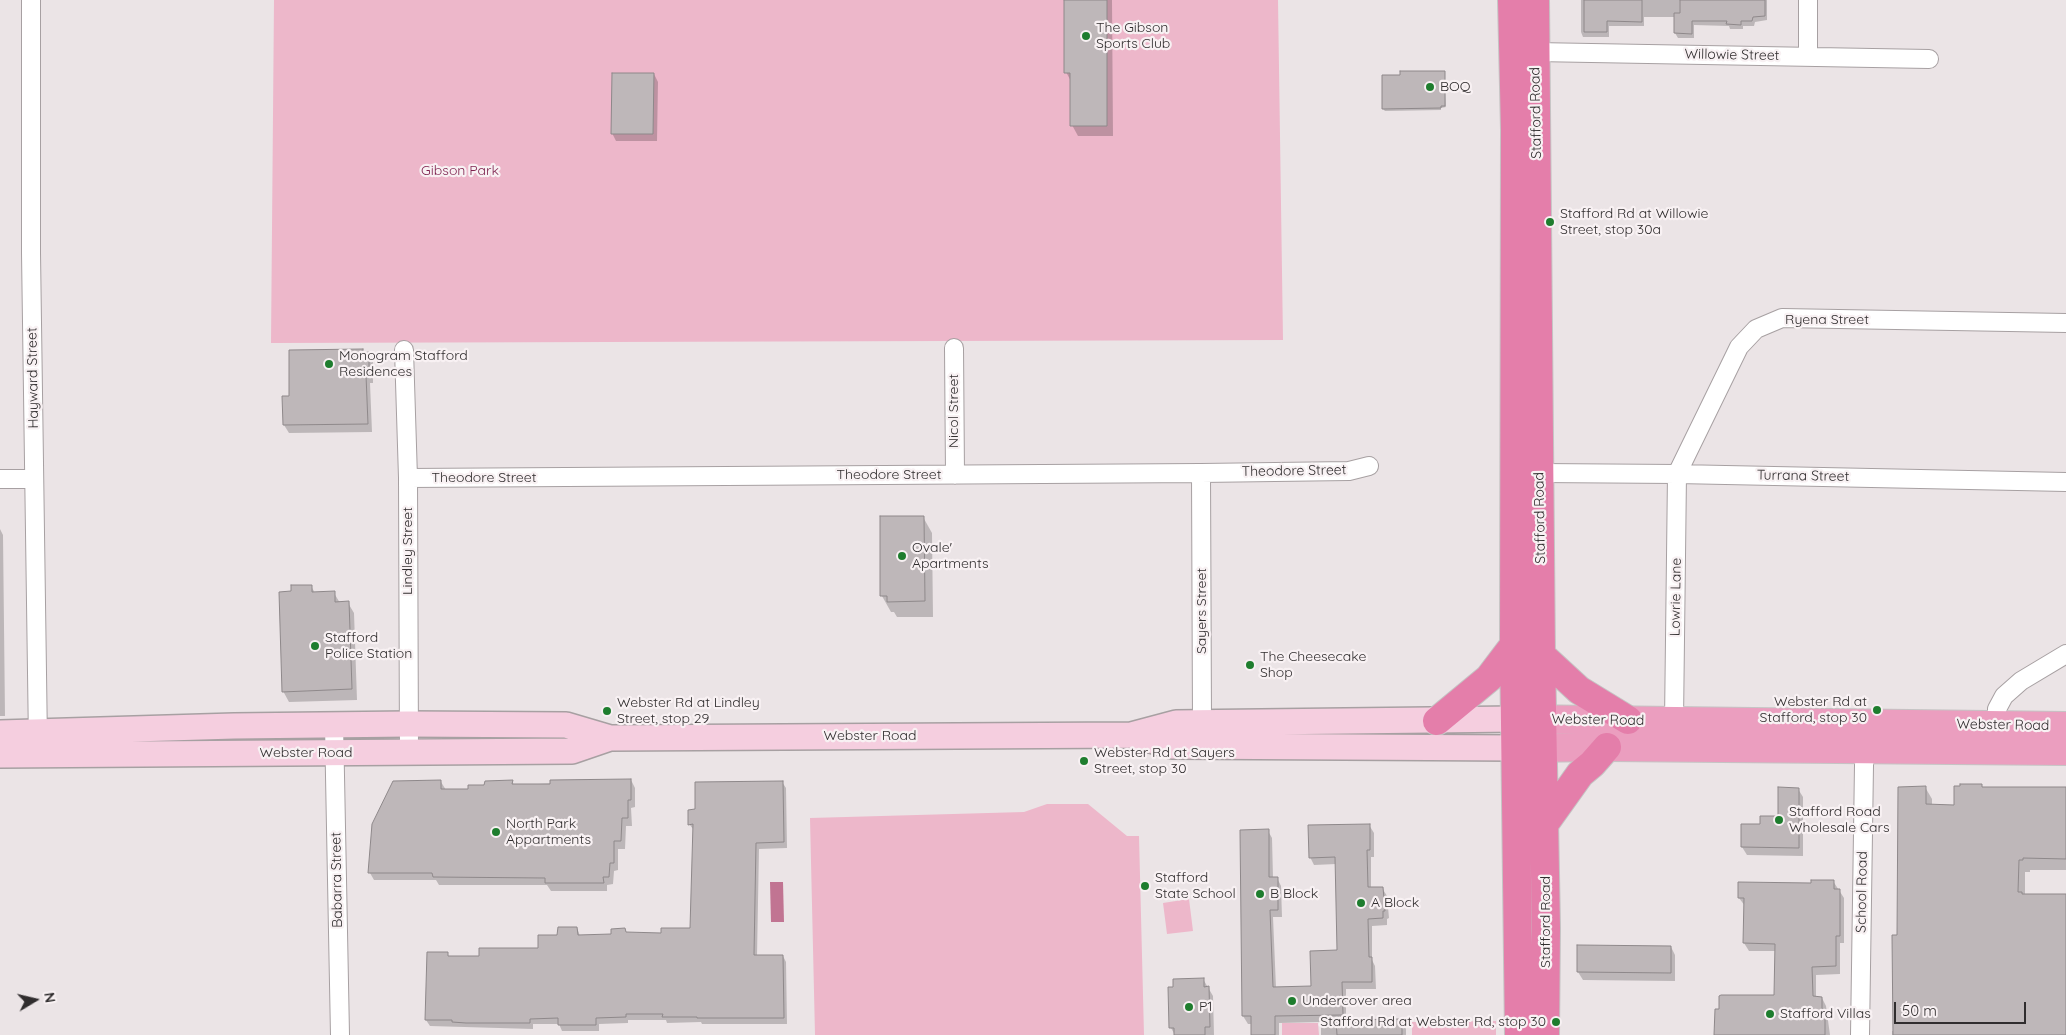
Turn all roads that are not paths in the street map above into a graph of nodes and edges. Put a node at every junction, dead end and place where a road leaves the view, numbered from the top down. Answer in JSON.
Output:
{"nodes":[{"id":1,"x":31,"y":0,"type":"edge"},
{"id":2,"x":1512,"y":0,"type":"edge"},
{"id":3,"x":1535,"y":0,"type":"edge"},
{"id":4,"x":1808,"y":0,"type":"edge"},
{"id":5,"x":1535,"y":52,"type":"junction"},
{"id":6,"x":1808,"y":57,"type":"junction"},
{"id":7,"x":1929,"y":58,"type":"dead end"},
{"id":8,"x":2066,"y":323,"type":"edge"},
{"id":9,"x":954,"y":348,"type":"dead end"},
{"id":10,"x":404,"y":350,"type":"dead end"},
{"id":11,"x":1369,"y":466,"type":"dead end"},
{"id":12,"x":1201,"y":473,"type":"junction"},
{"id":13,"x":1539,"y":473,"type":"junction"},
{"id":14,"x":1677,"y":474,"type":"junction"},
{"id":15,"x":954,"y":475,"type":"junction"},
{"id":16,"x":408,"y":478,"type":"junction"},
{"id":17,"x":0,"y":479,"type":"edge"},
{"id":18,"x":34,"y":479,"type":"junction"},
{"id":19,"x":2066,"y":482,"type":"edge"},
{"id":20,"x":1514,"y":645,"type":"junction"},
{"id":21,"x":2066,"y":654,"type":"edge"},
{"id":22,"x":1541,"y":655,"type":"junction"},
{"id":23,"x":1515,"y":719,"type":"junction"},
{"id":24,"x":1543,"y":720,"type":"junction"},
{"id":25,"x":1628,"y":720,"type":"junction"},
{"id":26,"x":1437,"y":721,"type":"junction"},
{"id":27,"x":1674,"y":721,"type":"junction"},
{"id":28,"x":1202,"y":722,"type":"junction"},
{"id":29,"x":334,"y":724,"type":"junction"},
{"id":30,"x":408,"y":724,"type":"junction"},
{"id":31,"x":2066,"y":726,"type":"edge"},
{"id":32,"x":0,"y":734,"type":"edge"},
{"id":33,"x":1131,"y":735,"type":"junction"},
{"id":34,"x":610,"y":738,"type":"junction"},
{"id":35,"x":1997,"y":738,"type":"junction"},
{"id":36,"x":38,"y":744,"type":"junction"},
{"id":37,"x":1211,"y":747,"type":"junction"},
{"id":38,"x":1607,"y":747,"type":"junction"},
{"id":39,"x":1515,"y":748,"type":"junction"},
{"id":40,"x":1544,"y":748,"type":"junction"},
{"id":41,"x":1866,"y":750,"type":"junction"},
{"id":42,"x":2066,"y":751,"type":"edge"},
{"id":43,"x":335,"y":752,"type":"junction"},
{"id":44,"x":409,"y":753,"type":"junction"},
{"id":45,"x":0,"y":755,"type":"edge"},
{"id":46,"x":1545,"y":823,"type":"junction"},
{"id":47,"x":340,"y":1035,"type":"edge"},
{"id":48,"x":1519,"y":1035,"type":"edge"},
{"id":49,"x":1545,"y":1035,"type":"edge"},
{"id":50,"x":1860,"y":1035,"type":"edge"}],
"edges":[{"from":1,"to":18,"type":"street","name":"Hayward Street"},
{"from":2,"to":20,"type":"highway","name":"Stafford Road"},
{"from":3,"to":5,"type":"highway","name":"Stafford Road"},
{"from":4,"to":6,"type":"street"},
{"from":5,"to":6,"type":"street","name":"Willowie Street"},
{"from":5,"to":13,"type":"highway","name":"Stafford Road"},
{"from":6,"to":7,"type":"street","name":"Willowie Street"},
{"from":8,"to":14,"type":"street","name":"Ryena Street"},
{"from":9,"to":15,"type":"street","name":"Nicol Street"},
{"from":10,"to":16,"type":"street","name":"Lindley Street"},
{"from":11,"to":12,"type":"street","name":"Theodore Street"},
{"from":12,"to":15,"type":"street","name":"Theodore Street"},
{"from":12,"to":28,"type":"street","name":"Sayers Street"},
{"from":13,"to":14,"type":"street","name":"Turrana Street"},
{"from":13,"to":22,"type":"highway","name":"Stafford Road"},
{"from":14,"to":19,"type":"street","name":"Turrana Street"},
{"from":14,"to":27,"type":"street","name":"Lowrie Lane"},
{"from":15,"to":16,"type":"street","name":"Theodore Street"},
{"from":16,"to":30,"type":"street","name":"Lindley Street"},
{"from":17,"to":18,"type":"street"},
{"from":18,"to":36,"type":"street","name":"Hayward Street"},
{"from":20,"to":23,"type":"highway","name":"Stafford Road"},
{"from":20,"to":26,"type":"highway"},
{"from":21,"to":35,"type":"street"},
{"from":22,"to":24,"type":"highway","name":"Stafford Road"},
{"from":22,"to":25,"type":"highway"},
{"from":23,"to":24,"type":"main road","name":"Webster Road"},
{"from":23,"to":26,"type":"main road","name":"Webster Road"},
{"from":23,"to":39,"type":"highway","name":"Stafford Road"},
{"from":24,"to":25,"type":"main road","name":"Webster Road"},
{"from":24,"to":40,"type":"highway","name":"Stafford Road"},
{"from":25,"to":27,"type":"main road","name":"Webster Road"},
{"from":26,"to":28,"type":"main road","name":"Webster Road"},
{"from":27,"to":35,"type":"main road","name":"Webster Road"},
{"from":28,"to":33,"type":"main road","name":"Webster Road"},
{"from":28,"to":37,"type":"street","name":"Sayers Street"},
{"from":29,"to":30,"type":"main road","name":"Webster Road"},
{"from":29,"to":36,"type":"main road","name":"Webster Road"},
{"from":29,"to":43,"type":"street","name":"Babarra Street"},
{"from":30,"to":34,"type":"main road","name":"Webster Road"},
{"from":30,"to":44,"type":"street","name":"Lindley Street"},
{"from":31,"to":35,"type":"main road","name":"Webster Road"},
{"from":32,"to":36,"type":"main road","name":"Webster Road"},
{"from":33,"to":34,"type":"main road","name":"Webster Road"},
{"from":33,"to":37,"type":"main road","name":"Webster Road"},
{"from":34,"to":44,"type":"main road","name":"Webster Road"},
{"from":35,"to":41,"type":"main road","name":"Webster Road"},
{"from":35,"to":42,"type":"main road","name":"Webster Road"},
{"from":36,"to":43,"type":"main road","name":"Webster Road"},
{"from":36,"to":45,"type":"main road","name":"Webster Road"},
{"from":37,"to":39,"type":"main road","name":"Webster Road"},
{"from":38,"to":40,"type":"main road","name":"Webster Road"},
{"from":38,"to":41,"type":"main road","name":"Webster Road"},
{"from":38,"to":46,"type":"highway"},
{"from":39,"to":40,"type":"main road","name":"Webster Road"},
{"from":39,"to":48,"type":"highway","name":"Stafford Road"},
{"from":40,"to":46,"type":"highway","name":"Stafford Road"},
{"from":41,"to":50,"type":"street","name":"School Road"},
{"from":43,"to":44,"type":"main road","name":"Webster Road"},
{"from":43,"to":47,"type":"street","name":"Babarra Street"},
{"from":46,"to":49,"type":"highway","name":"Stafford Road"}]}
